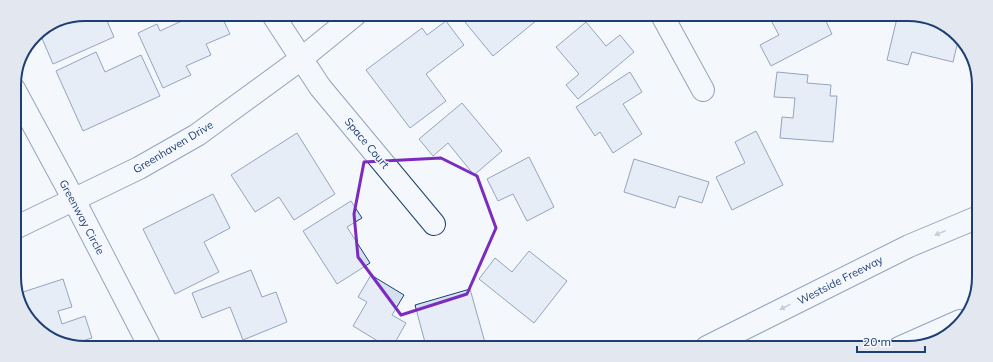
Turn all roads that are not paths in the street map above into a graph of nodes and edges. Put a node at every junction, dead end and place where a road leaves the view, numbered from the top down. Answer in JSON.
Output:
{"nodes":[{"id":1,"x":277,"y":21,"type":"edge"},
{"id":2,"x":348,"y":21,"type":"edge"},
{"id":3,"x":666,"y":21,"type":"edge"},
{"id":4,"x":301,"y":59,"type":"junction"},
{"id":5,"x":703,"y":90,"type":"dead end"},
{"id":6,"x":21,"y":102,"type":"edge"},
{"id":7,"x":74,"y":200,"type":"junction"},
{"id":8,"x":972,"y":220,"type":"edge"},
{"id":9,"x":434,"y":224,"type":"dead end"},
{"id":10,"x":21,"y":225,"type":"edge"},
{"id":11,"x":949,"y":326,"type":"edge"},
{"id":12,"x":916,"y":340,"type":"edge"},
{"id":13,"x":147,"y":341,"type":"edge"},
{"id":14,"x":719,"y":341,"type":"edge"}],
"edges":[{"from":1,"to":4,"type":"main road","name":"Space Court"},
{"from":2,"to":4,"type":"main road","name":"Greenhaven Drive"},
{"from":3,"to":5,"type":"main road"},
{"from":4,"to":7,"type":"main road","name":"Greenhaven Drive"},
{"from":4,"to":9,"type":"main road","name":"Space Court"},
{"from":6,"to":7,"type":"main road","name":"Greenway Circle"},
{"from":7,"to":10,"type":"main road","name":"Greenhaven Drive"},
{"from":7,"to":13,"type":"main road","name":"Greenway Circle"},
{"from":8,"to":14,"type":"main road","name":"Westside Freeway","one_way":true},
{"from":11,"to":12,"type":"main road"}]}
